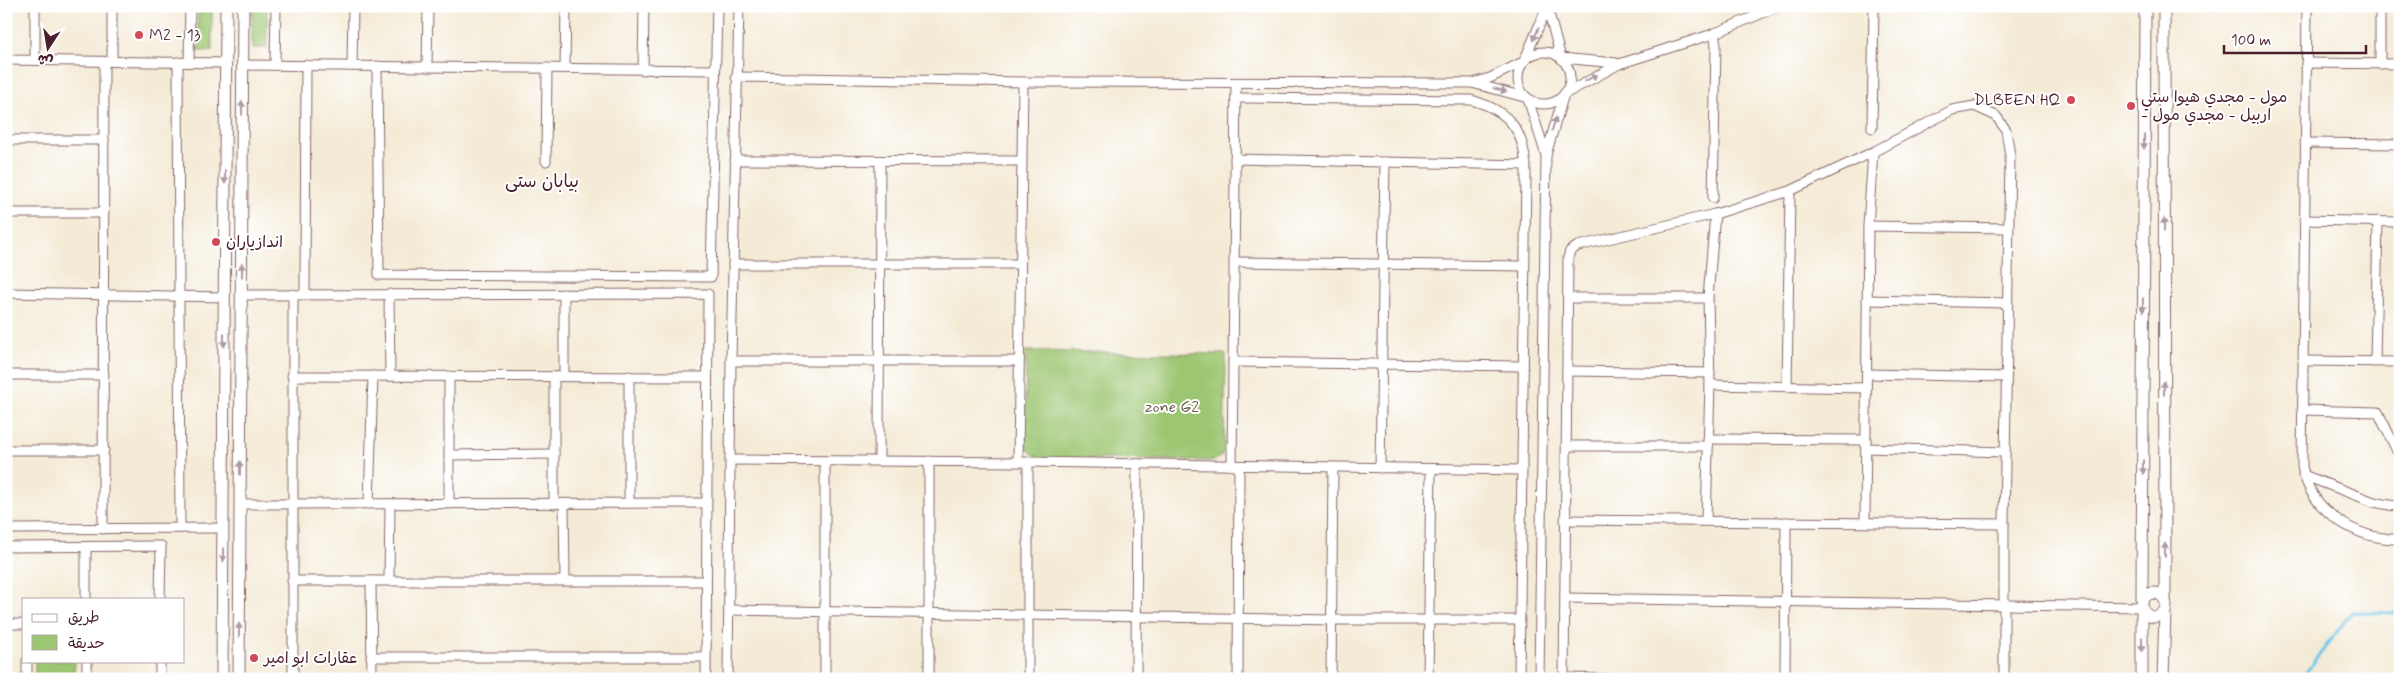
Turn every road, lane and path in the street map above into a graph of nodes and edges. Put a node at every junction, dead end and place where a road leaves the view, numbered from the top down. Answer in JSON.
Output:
{"nodes":[{"id":1,"x":36,"y":6,"type":"edge"},
{"id":2,"x":112,"y":6,"type":"edge"},
{"id":3,"x":190,"y":6,"type":"edge"},
{"id":4,"x":226,"y":6,"type":"edge"},
{"id":5,"x":242,"y":6,"type":"edge"},
{"id":6,"x":276,"y":6,"type":"edge"},
{"id":7,"x":353,"y":6,"type":"edge"},
{"id":8,"x":428,"y":6,"type":"edge"},
{"id":9,"x":566,"y":6,"type":"edge"},
{"id":10,"x":644,"y":6,"type":"edge"},
{"id":11,"x":717,"y":6,"type":"edge"},
{"id":12,"x":739,"y":6,"type":"edge"},
{"id":13,"x":1547,"y":6,"type":"edge"},
{"id":14,"x":1779,"y":6,"type":"edge"},
{"id":15,"x":1874,"y":6,"type":"edge"},
{"id":16,"x":2145,"y":6,"type":"edge"},
{"id":17,"x":2164,"y":6,"type":"edge"},
{"id":18,"x":2307,"y":6,"type":"edge"},
{"id":19,"x":2380,"y":6,"type":"edge"},
{"id":20,"x":1714,"y":33,"type":"junction"},
{"id":21,"x":2144,"y":46,"type":"junction"},
{"id":22,"x":2164,"y":46,"type":"junction"},
{"id":23,"x":1561,"y":58,"type":"junction"},
{"id":24,"x":6,"y":60,"type":"edge"},
{"id":25,"x":35,"y":60,"type":"junction"},
{"id":26,"x":108,"y":61,"type":"junction"},
{"id":27,"x":178,"y":62,"type":"junction"},
{"id":28,"x":189,"y":62,"type":"junction"},
{"id":29,"x":1523,"y":62,"type":"junction"},
{"id":30,"x":226,"y":63,"type":"junction"},
{"id":31,"x":2306,"y":63,"type":"junction"},
{"id":32,"x":1619,"y":64,"type":"junction"},
{"id":33,"x":2380,"y":64,"type":"junction"},
{"id":34,"x":2400,"y":64,"type":"edge"},
{"id":35,"x":242,"y":65,"type":"junction"},
{"id":36,"x":275,"y":65,"type":"junction"},
{"id":37,"x":306,"y":65,"type":"junction"},
{"id":38,"x":352,"y":66,"type":"junction"},
{"id":39,"x":377,"y":66,"type":"junction"},
{"id":40,"x":427,"y":67,"type":"junction"},
{"id":41,"x":547,"y":68,"type":"junction"},
{"id":42,"x":565,"y":68,"type":"junction"},
{"id":43,"x":643,"y":70,"type":"junction"},
{"id":44,"x":716,"y":70,"type":"junction"},
{"id":45,"x":2164,"y":73,"type":"junction"},
{"id":46,"x":2144,"y":74,"type":"junction"},
{"id":47,"x":736,"y":78,"type":"junction"},
{"id":48,"x":1023,"y":82,"type":"junction"},
{"id":49,"x":1236,"y":83,"type":"junction"},
{"id":50,"x":1472,"y":83,"type":"junction"},
{"id":51,"x":1564,"y":94,"type":"junction"},
{"id":52,"x":1236,"y":98,"type":"junction"},
{"id":53,"x":1528,"y":98,"type":"junction"},
{"id":54,"x":1872,"y":128,"type":"dead end"},
{"id":55,"x":6,"y":140,"type":"edge"},
{"id":56,"x":104,"y":140,"type":"junction"},
{"id":57,"x":2305,"y":143,"type":"junction"},
{"id":58,"x":2400,"y":144,"type":"edge"},
{"id":59,"x":1873,"y":152,"type":"junction"},
{"id":60,"x":1546,"y":155,"type":"junction"},
{"id":61,"x":1235,"y":158,"type":"junction"},
{"id":62,"x":735,"y":160,"type":"junction"},
{"id":63,"x":1021,"y":160,"type":"junction"},
{"id":64,"x":546,"y":161,"type":"dead end"},
{"id":65,"x":880,"y":161,"type":"junction"},
{"id":66,"x":1386,"y":162,"type":"junction"},
{"id":67,"x":1526,"y":165,"type":"junction"},
{"id":68,"x":1790,"y":191,"type":"junction"},
{"id":69,"x":1713,"y":198,"type":"dead end"},
{"id":70,"x":6,"y":213,"type":"edge"},
{"id":71,"x":104,"y":213,"type":"junction"},
{"id":72,"x":1715,"y":214,"type":"junction"},
{"id":73,"x":2304,"y":220,"type":"junction"},
{"id":74,"x":2378,"y":221,"type":"junction"},
{"id":75,"x":2400,"y":222,"type":"edge"},
{"id":76,"x":1868,"y":226,"type":"junction"},
{"id":77,"x":2008,"y":228,"type":"junction"},
{"id":78,"x":1234,"y":262,"type":"junction"},
{"id":79,"x":732,"y":264,"type":"junction"},
{"id":80,"x":880,"y":264,"type":"junction"},
{"id":81,"x":1020,"y":264,"type":"junction"},
{"id":82,"x":1384,"y":264,"type":"junction"},
{"id":83,"x":1524,"y":266,"type":"junction"},
{"id":84,"x":6,"y":293,"type":"edge"},
{"id":85,"x":242,"y":294,"type":"junction"},
{"id":86,"x":293,"y":294,"type":"junction"},
{"id":87,"x":305,"y":294,"type":"junction"},
{"id":88,"x":390,"y":294,"type":"junction"},
{"id":89,"x":564,"y":294,"type":"junction"},
{"id":90,"x":104,"y":295,"type":"junction"},
{"id":91,"x":179,"y":296,"type":"junction"},
{"id":92,"x":225,"y":297,"type":"junction"},
{"id":93,"x":1568,"y":298,"type":"junction"},
{"id":94,"x":1708,"y":298,"type":"junction"},
{"id":95,"x":1868,"y":300,"type":"junction"},
{"id":96,"x":2008,"y":302,"type":"junction"},
{"id":97,"x":731,"y":361,"type":"junction"},
{"id":98,"x":1019,"y":361,"type":"junction"},
{"id":99,"x":2304,"y":361,"type":"junction"},
{"id":100,"x":880,"y":362,"type":"junction"},
{"id":101,"x":1234,"y":362,"type":"junction"},
{"id":102,"x":2375,"y":362,"type":"junction"},
{"id":103,"x":2400,"y":362,"type":"edge"},
{"id":104,"x":1382,"y":363,"type":"junction"},
{"id":105,"x":1522,"y":366,"type":"junction"},
{"id":106,"x":1567,"y":371,"type":"junction"},
{"id":107,"x":1710,"y":373,"type":"junction"},
{"id":108,"x":104,"y":374,"type":"junction"},
{"id":109,"x":1867,"y":374,"type":"junction"},
{"id":110,"x":6,"y":375,"type":"edge"},
{"id":111,"x":292,"y":376,"type":"junction"},
{"id":112,"x":373,"y":376,"type":"junction"},
{"id":113,"x":390,"y":376,"type":"junction"},
{"id":114,"x":449,"y":376,"type":"junction"},
{"id":115,"x":559,"y":376,"type":"junction"},
{"id":116,"x":629,"y":376,"type":"junction"},
{"id":117,"x":706,"y":376,"type":"junction"},
{"id":118,"x":2006,"y":377,"type":"junction"},
{"id":119,"x":1710,"y":385,"type":"junction"},
{"id":120,"x":1787,"y":387,"type":"junction"},
{"id":121,"x":1866,"y":388,"type":"junction"},
{"id":122,"x":224,"y":399,"type":"junction"},
{"id":123,"x":241,"y":400,"type":"junction"},
{"id":124,"x":2302,"y":410,"type":"junction"},
{"id":125,"x":1708,"y":443,"type":"junction"},
{"id":126,"x":1866,"y":444,"type":"junction"},
{"id":127,"x":1567,"y":446,"type":"junction"},
{"id":128,"x":6,"y":450,"type":"edge"},
{"id":129,"x":104,"y":450,"type":"junction"},
{"id":130,"x":2005,"y":452,"type":"junction"},
{"id":131,"x":554,"y":454,"type":"junction"},
{"id":132,"x":449,"y":455,"type":"junction"},
{"id":133,"x":2400,"y":457,"type":"edge"},
{"id":134,"x":730,"y":460,"type":"junction"},
{"id":135,"x":929,"y":461,"type":"junction"},
{"id":136,"x":825,"y":462,"type":"junction"},
{"id":137,"x":879,"y":462,"type":"junction"},
{"id":138,"x":1018,"y":462,"type":"junction"},
{"id":139,"x":1028,"y":462,"type":"junction"},
{"id":140,"x":1137,"y":464,"type":"junction"},
{"id":141,"x":1236,"y":466,"type":"junction"},
{"id":142,"x":1333,"y":468,"type":"junction"},
{"id":143,"x":1380,"y":468,"type":"junction"},
{"id":144,"x":1431,"y":469,"type":"junction"},
{"id":145,"x":1522,"y":470,"type":"junction"},
{"id":146,"x":2303,"y":475,"type":"junction"},
{"id":147,"x":630,"y":503,"type":"junction"},
{"id":148,"x":706,"y":503,"type":"junction"},
{"id":149,"x":240,"y":504,"type":"junction"},
{"id":150,"x":292,"y":504,"type":"junction"},
{"id":151,"x":369,"y":504,"type":"junction"},
{"id":152,"x":390,"y":504,"type":"junction"},
{"id":153,"x":448,"y":504,"type":"junction"},
{"id":154,"x":554,"y":504,"type":"junction"},
{"id":155,"x":564,"y":504,"type":"junction"},
{"id":156,"x":2400,"y":507,"type":"edge"},
{"id":157,"x":1565,"y":520,"type":"junction"},
{"id":158,"x":1706,"y":520,"type":"junction"},
{"id":159,"x":1786,"y":522,"type":"junction"},
{"id":160,"x":1865,"y":522,"type":"junction"},
{"id":161,"x":2004,"y":524,"type":"junction"},
{"id":162,"x":180,"y":528,"type":"junction"},
{"id":163,"x":223,"y":528,"type":"junction"},
{"id":164,"x":6,"y":529,"type":"edge"},
{"id":165,"x":103,"y":529,"type":"junction"},
{"id":166,"x":2400,"y":539,"type":"edge"},
{"id":167,"x":6,"y":547,"type":"edge"},
{"id":168,"x":86,"y":547,"type":"junction"},
{"id":169,"x":292,"y":581,"type":"junction"},
{"id":170,"x":371,"y":581,"type":"junction"},
{"id":171,"x":389,"y":581,"type":"junction"},
{"id":172,"x":565,"y":581,"type":"junction"},
{"id":173,"x":706,"y":581,"type":"junction"},
{"id":174,"x":86,"y":598,"type":"edge"},
{"id":175,"x":160,"y":598,"type":"edge"},
{"id":176,"x":1565,"y":598,"type":"junction"},
{"id":177,"x":1784,"y":603,"type":"junction"},
{"id":178,"x":2005,"y":604,"type":"junction"},
{"id":179,"x":2142,"y":605,"type":"junction"},
{"id":180,"x":2165,"y":605,"type":"junction"},
{"id":181,"x":729,"y":610,"type":"junction"},
{"id":182,"x":826,"y":612,"type":"junction"},
{"id":183,"x":928,"y":614,"type":"junction"},
{"id":184,"x":1028,"y":614,"type":"junction"},
{"id":185,"x":1138,"y":617,"type":"junction"},
{"id":186,"x":1239,"y":618,"type":"junction"},
{"id":187,"x":1332,"y":620,"type":"junction"},
{"id":188,"x":1429,"y":620,"type":"junction"},
{"id":189,"x":1519,"y":620,"type":"junction"},
{"id":190,"x":6,"y":624,"type":"edge"},
{"id":191,"x":22,"y":624,"type":"edge"},
{"id":192,"x":371,"y":657,"type":"junction"},
{"id":193,"x":706,"y":657,"type":"junction"},
{"id":194,"x":27,"y":662,"type":"edge"},
{"id":195,"x":87,"y":662,"type":"edge"},
{"id":196,"x":160,"y":662,"type":"edge"},
{"id":197,"x":1564,"y":678,"type":"edge"},
{"id":198,"x":27,"y":679,"type":"edge"},
{"id":199,"x":87,"y":679,"type":"edge"},
{"id":200,"x":160,"y":679,"type":"edge"},
{"id":201,"x":222,"y":679,"type":"edge"},
{"id":202,"x":239,"y":679,"type":"edge"},
{"id":203,"x":293,"y":679,"type":"edge"},
{"id":204,"x":372,"y":679,"type":"edge"},
{"id":205,"x":706,"y":679,"type":"edge"},
{"id":206,"x":728,"y":679,"type":"edge"},
{"id":207,"x":826,"y":679,"type":"edge"},
{"id":208,"x":929,"y":679,"type":"edge"},
{"id":209,"x":1028,"y":679,"type":"edge"},
{"id":210,"x":1136,"y":679,"type":"edge"},
{"id":211,"x":1238,"y":679,"type":"edge"},
{"id":212,"x":1331,"y":679,"type":"edge"},
{"id":213,"x":1428,"y":679,"type":"edge"},
{"id":214,"x":1519,"y":679,"type":"edge"},
{"id":215,"x":1539,"y":679,"type":"edge"},
{"id":216,"x":1626,"y":679,"type":"edge"},
{"id":217,"x":1785,"y":679,"type":"edge"},
{"id":218,"x":2004,"y":679,"type":"edge"},
{"id":219,"x":2142,"y":679,"type":"edge"},
{"id":220,"x":2163,"y":679,"type":"edge"}],
"edges":[{"from":1,"to":25,"type":"street"},
{"from":2,"to":26,"type":"street"},
{"from":3,"to":28,"type":"street"},
{"from":4,"to":30,"type":"street"},
{"from":5,"to":35,"type":"street"},
{"from":6,"to":36,"type":"street"},
{"from":7,"to":38,"type":"street"},
{"from":8,"to":40,"type":"street"},
{"from":9,"to":42,"type":"street"},
{"from":10,"to":43,"type":"street"},
{"from":11,"to":44,"type":"street"},
{"from":12,"to":47,"type":"street"},
{"from":13,"to":23,"type":"street"},
{"from":13,"to":29,"type":"street","one_way":true},
{"from":14,"to":20,"type":"street"},
{"from":15,"to":54,"type":"street"},
{"from":16,"to":21,"type":"street"},
{"from":17,"to":22,"type":"street"},
{"from":18,"to":31,"type":"street"},
{"from":19,"to":33,"type":"street"},
{"from":20,"to":32,"type":"street"},
{"from":20,"to":69,"type":"street"},
{"from":21,"to":22,"type":"street"},
{"from":21,"to":46,"type":"street"},
{"from":22,"to":45,"type":"street"},
{"from":23,"to":29,"type":"street"},
{"from":23,"to":32,"type":"street"},
{"from":23,"to":51,"type":"street"},
{"from":24,"to":25,"type":"street"},
{"from":25,"to":26,"type":"street"},
{"from":26,"to":27,"type":"street"},
{"from":26,"to":56,"type":"street"},
{"from":27,"to":28,"type":"street"},
{"from":27,"to":91,"type":"street"},
{"from":28,"to":30,"type":"street"},
{"from":29,"to":50,"type":"street"},
{"from":29,"to":53,"type":"street"},
{"from":30,"to":92,"type":"street","one_way":true},
{"from":31,"to":33,"type":"street"},
{"from":31,"to":57,"type":"street"},
{"from":51,"to":32,"type":"street","one_way":true},
{"from":33,"to":34,"type":"street"},
{"from":35,"to":36,"type":"street"},
{"from":85,"to":35,"type":"street","one_way":true},
{"from":36,"to":37,"type":"street"},
{"from":37,"to":38,"type":"street"},
{"from":37,"to":87,"type":"street"},
{"from":38,"to":39,"type":"street"},
{"from":39,"to":40,"type":"street"},
{"from":39,"to":44,"type":"street"},
{"from":40,"to":41,"type":"street"},
{"from":41,"to":42,"type":"street"},
{"from":41,"to":64,"type":"street"},
{"from":42,"to":43,"type":"street"},
{"from":43,"to":44,"type":"street"},
{"from":45,"to":46,"type":"street"},
{"from":180,"to":45,"type":"street","one_way":true},
{"from":46,"to":179,"type":"street","one_way":true},
{"from":47,"to":48,"type":"street"},
{"from":47,"to":62,"type":"street"},
{"from":48,"to":49,"type":"street"},
{"from":48,"to":63,"type":"street"},
{"from":49,"to":50,"type":"street"},
{"from":49,"to":52,"type":"street"},
{"from":50,"to":53,"type":"street","one_way":true},
{"from":51,"to":53,"type":"street"},
{"from":60,"to":51,"type":"street","one_way":true},
{"from":52,"to":61,"type":"street"},
{"from":52,"to":67,"type":"street"},
{"from":53,"to":60,"type":"street"},
{"from":55,"to":56,"type":"street"},
{"from":56,"to":71,"type":"street"},
{"from":57,"to":58,"type":"street"},
{"from":57,"to":73,"type":"street"},
{"from":59,"to":68,"type":"street"},
{"from":59,"to":76,"type":"street"},
{"from":59,"to":77,"type":"street"},
{"from":60,"to":215,"type":"street"},
{"from":61,"to":66,"type":"street"},
{"from":61,"to":78,"type":"street"},
{"from":62,"to":65,"type":"street"},
{"from":62,"to":79,"type":"street"},
{"from":63,"to":65,"type":"street"},
{"from":63,"to":81,"type":"street"},
{"from":65,"to":80,"type":"street"},
{"from":66,"to":67,"type":"street"},
{"from":66,"to":82,"type":"street"},
{"from":67,"to":83,"type":"street"},
{"from":68,"to":72,"type":"street"},
{"from":68,"to":120,"type":"street"},
{"from":70,"to":71,"type":"street"},
{"from":71,"to":90,"type":"street"},
{"from":72,"to":93,"type":"street"},
{"from":72,"to":94,"type":"street"},
{"from":73,"to":74,"type":"street"},
{"from":73,"to":99,"type":"street"},
{"from":74,"to":75,"type":"street"},
{"from":74,"to":102,"type":"street"},
{"from":76,"to":77,"type":"street"},
{"from":76,"to":95,"type":"street"},
{"from":77,"to":96,"type":"street"},
{"from":78,"to":82,"type":"street"},
{"from":78,"to":101,"type":"street"},
{"from":79,"to":80,"type":"street"},
{"from":79,"to":97,"type":"street"},
{"from":80,"to":81,"type":"street"},
{"from":80,"to":100,"type":"street"},
{"from":81,"to":98,"type":"street"},
{"from":82,"to":83,"type":"street"},
{"from":82,"to":104,"type":"street"},
{"from":83,"to":105,"type":"street"},
{"from":84,"to":90,"type":"street"},
{"from":85,"to":86,"type":"street"},
{"from":85,"to":123,"type":"street"},
{"from":86,"to":87,"type":"street"},
{"from":86,"to":111,"type":"street"},
{"from":87,"to":88,"type":"street"},
{"from":88,"to":89,"type":"street"},
{"from":88,"to":113,"type":"street"},
{"from":89,"to":115,"type":"street"},
{"from":89,"to":117,"type":"street"},
{"from":90,"to":91,"type":"street"},
{"from":90,"to":108,"type":"street"},
{"from":91,"to":92,"type":"street"},
{"from":91,"to":162,"type":"street"},
{"from":92,"to":122,"type":"street","one_way":true},
{"from":93,"to":94,"type":"street"},
{"from":93,"to":106,"type":"street"},
{"from":94,"to":107,"type":"street"},
{"from":95,"to":96,"type":"street"},
{"from":95,"to":109,"type":"street"},
{"from":96,"to":118,"type":"street"},
{"from":97,"to":100,"type":"street"},
{"from":97,"to":134,"type":"street"},
{"from":98,"to":100,"type":"street"},
{"from":98,"to":138,"type":"street"},
{"from":99,"to":102,"type":"street"},
{"from":99,"to":124,"type":"street"},
{"from":100,"to":137,"type":"street"},
{"from":101,"to":104,"type":"street"},
{"from":101,"to":141,"type":"street"},
{"from":102,"to":103,"type":"street"},
{"from":104,"to":105,"type":"street"},
{"from":104,"to":143,"type":"street"},
{"from":105,"to":145,"type":"street"},
{"from":106,"to":107,"type":"street"},
{"from":106,"to":127,"type":"street"},
{"from":107,"to":119,"type":"street"},
{"from":108,"to":110,"type":"street"},
{"from":108,"to":129,"type":"street"},
{"from":109,"to":118,"type":"street"},
{"from":109,"to":121,"type":"street"},
{"from":111,"to":112,"type":"street"},
{"from":111,"to":150,"type":"street"},
{"from":112,"to":113,"type":"street"},
{"from":112,"to":151,"type":"street"},
{"from":113,"to":114,"type":"street"},
{"from":114,"to":115,"type":"street"},
{"from":114,"to":132,"type":"street"},
{"from":115,"to":116,"type":"street"},
{"from":115,"to":131,"type":"street"},
{"from":116,"to":117,"type":"street"},
{"from":116,"to":147,"type":"street"},
{"from":117,"to":148,"type":"street"},
{"from":118,"to":130,"type":"street"},
{"from":119,"to":120,"type":"street"},
{"from":119,"to":125,"type":"street"},
{"from":120,"to":121,"type":"street"},
{"from":121,"to":126,"type":"street"},
{"from":122,"to":123,"type":"street"},
{"from":122,"to":163,"type":"street"},
{"from":149,"to":123,"type":"street","one_way":true},
{"from":124,"to":133,"type":"street"},
{"from":124,"to":146,"type":"street"},
{"from":125,"to":126,"type":"street"},
{"from":125,"to":127,"type":"street"},
{"from":125,"to":158,"type":"street"},
{"from":126,"to":130,"type":"street"},
{"from":126,"to":160,"type":"street"},
{"from":127,"to":157,"type":"street"},
{"from":128,"to":129,"type":"street"},
{"from":129,"to":165,"type":"street"},
{"from":130,"to":161,"type":"street"},
{"from":131,"to":132,"type":"street"},
{"from":131,"to":154,"type":"street"},
{"from":132,"to":153,"type":"street"},
{"from":134,"to":136,"type":"street"},
{"from":134,"to":181,"type":"street"},
{"from":135,"to":137,"type":"street"},
{"from":135,"to":138,"type":"street"},
{"from":135,"to":183,"type":"street"},
{"from":136,"to":137,"type":"street"},
{"from":136,"to":182,"type":"street"},
{"from":138,"to":139,"type":"street"},
{"from":139,"to":140,"type":"street"},
{"from":139,"to":184,"type":"street"},
{"from":140,"to":141,"type":"street"},
{"from":140,"to":185,"type":"street"},
{"from":141,"to":142,"type":"street"},
{"from":141,"to":186,"type":"street"},
{"from":142,"to":143,"type":"street"},
{"from":142,"to":187,"type":"street"},
{"from":143,"to":144,"type":"street"},
{"from":144,"to":145,"type":"street"},
{"from":144,"to":188,"type":"street"},
{"from":145,"to":189,"type":"street"},
{"from":146,"to":156,"type":"street"},
{"from":146,"to":166,"type":"street"},
{"from":147,"to":148,"type":"street"},
{"from":147,"to":155,"type":"street"},
{"from":148,"to":173,"type":"street"},
{"from":149,"to":150,"type":"street"},
{"from":202,"to":149,"type":"street","one_way":true},
{"from":150,"to":151,"type":"street"},
{"from":150,"to":169,"type":"street"},
{"from":151,"to":152,"type":"street"},
{"from":152,"to":153,"type":"street"},
{"from":152,"to":171,"type":"street"},
{"from":153,"to":154,"type":"street"},
{"from":154,"to":155,"type":"street"},
{"from":155,"to":172,"type":"street"},
{"from":157,"to":158,"type":"street"},
{"from":157,"to":176,"type":"street"},
{"from":158,"to":159,"type":"street"},
{"from":159,"to":160,"type":"street"},
{"from":159,"to":177,"type":"street"},
{"from":160,"to":161,"type":"street"},
{"from":161,"to":178,"type":"street"},
{"from":162,"to":163,"type":"street"},
{"from":162,"to":165,"type":"street"},
{"from":163,"to":201,"type":"street","one_way":true},
{"from":164,"to":165,"type":"street"},
{"from":167,"to":168,"type":"street"},
{"from":168,"to":174,"type":"street"},
{"from":168,"to":175,"type":"street"},
{"from":169,"to":170,"type":"street"},
{"from":169,"to":203,"type":"street"},
{"from":170,"to":171,"type":"street"},
{"from":170,"to":192,"type":"street"},
{"from":171,"to":172,"type":"street"},
{"from":172,"to":173,"type":"street"},
{"from":173,"to":193,"type":"street"},
{"from":176,"to":177,"type":"street"},
{"from":176,"to":197,"type":"street"},
{"from":177,"to":178,"type":"street"},
{"from":177,"to":217,"type":"street"},
{"from":178,"to":179,"type":"street"},
{"from":178,"to":218,"type":"street"},
{"from":179,"to":180,"type":"street"},
{"from":179,"to":180,"type":"street"},
{"from":179,"to":219,"type":"street","one_way":true},
{"from":180,"to":220,"type":"street"},
{"from":181,"to":182,"type":"street"},
{"from":181,"to":206,"type":"street"},
{"from":182,"to":183,"type":"street"},
{"from":182,"to":207,"type":"street"},
{"from":183,"to":184,"type":"street"},
{"from":183,"to":208,"type":"street"},
{"from":184,"to":185,"type":"street"},
{"from":184,"to":209,"type":"street"},
{"from":185,"to":186,"type":"street"},
{"from":185,"to":210,"type":"street"},
{"from":186,"to":187,"type":"street"},
{"from":186,"to":211,"type":"street"},
{"from":187,"to":188,"type":"street"},
{"from":187,"to":212,"type":"street"},
{"from":188,"to":189,"type":"street"},
{"from":188,"to":213,"type":"street"},
{"from":189,"to":214,"type":"street"},
{"from":190,"to":191,"type":"street"},
{"from":192,"to":193,"type":"street"},
{"from":192,"to":204,"type":"street"},
{"from":193,"to":205,"type":"street"},
{"from":194,"to":198,"type":"street"},
{"from":195,"to":199,"type":"street"},
{"from":196,"to":200,"type":"street"},
{"from":197,"to":216,"type":"street"}]}
